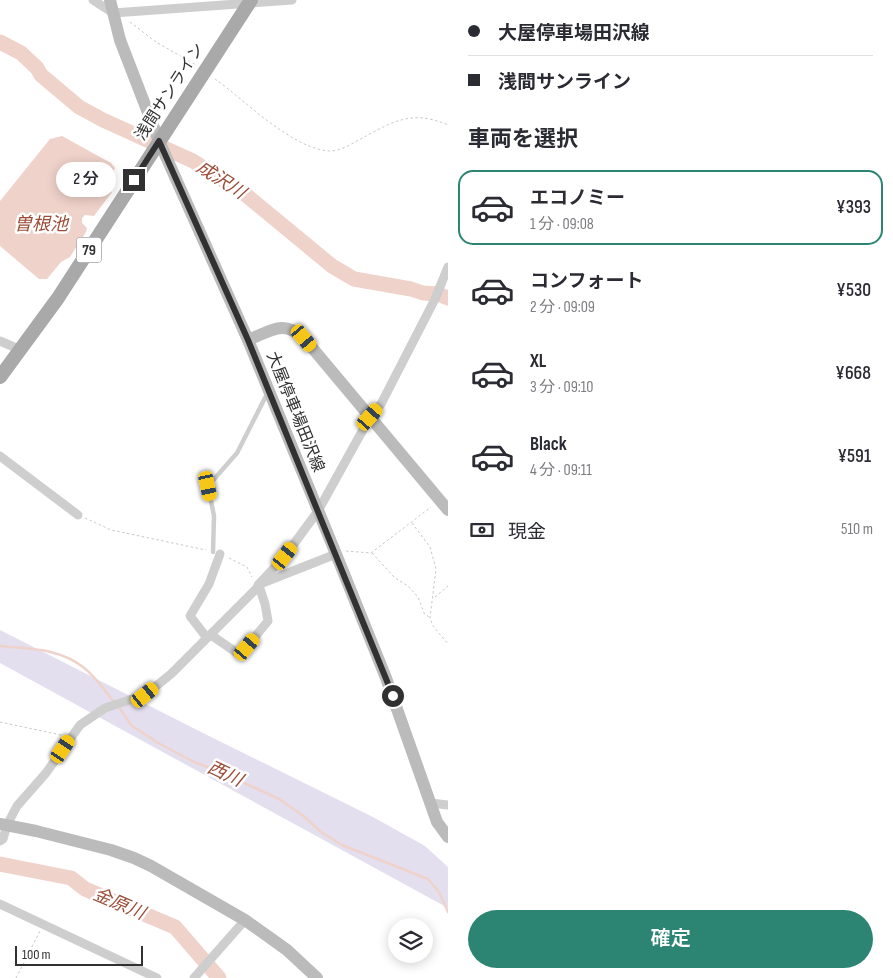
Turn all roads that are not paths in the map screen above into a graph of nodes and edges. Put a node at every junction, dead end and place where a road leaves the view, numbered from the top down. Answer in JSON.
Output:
{"nodes":[{"id":1,"x":93,"y":0,"type":"edge"},
{"id":2,"x":292,"y":0,"type":"edge"},
{"id":3,"x":250,"y":2,"type":"edge"},
{"id":4,"x":112,"y":6,"type":"edge"},
{"id":5,"x":160,"y":148,"type":"junction"},
{"id":6,"x":448,"y":267,"type":"edge"},
{"id":7,"x":248,"y":340,"type":"junction"},
{"id":8,"x":0,"y":341,"type":"edge"},
{"id":9,"x":22,"y":350,"type":"junction"},
{"id":10,"x":0,"y":377,"type":"edge"},
{"id":11,"x":268,"y":390,"type":"junction"},
{"id":12,"x":370,"y":417,"type":"junction"},
{"id":13,"x":0,"y":456,"type":"edge"},
{"id":14,"x":444,"y":506,"type":"edge"},
{"id":15,"x":318,"y":511,"type":"junction"},
{"id":16,"x":78,"y":515,"type":"road end"},
{"id":17,"x":217,"y":553,"type":"joint"},
{"id":18,"x":336,"y":554,"type":"junction"},
{"id":19,"x":258,"y":585,"type":"junction"},
{"id":20,"x":209,"y":636,"type":"junction"},
{"id":21,"x":431,"y":802,"type":"junction"},
{"id":22,"x":448,"y":805,"type":"edge"},
{"id":23,"x":3,"y":825,"type":"edge"},
{"id":24,"x":448,"y":837,"type":"edge"},
{"id":25,"x":0,"y":842,"type":"edge"},
{"id":26,"x":0,"y":904,"type":"edge"},
{"id":27,"x":245,"y":920,"type":"junction"},
{"id":28,"x":157,"y":978,"type":"edge"},
{"id":29,"x":194,"y":978,"type":"edge"},
{"id":30,"x":317,"y":978,"type":"edge"}],
"edges":[{"from":1,"to":4,"type":"street"},
{"from":2,"to":3,"type":"street"},
{"from":3,"to":4,"type":"street"},
{"from":3,"to":5,"type":"main road","name":"浅間サンライン","number":"79"},
{"from":4,"to":5,"type":"main road","name":"大屋停車場田沢線"},
{"from":5,"to":7,"type":"main road","name":"大屋停車場田沢線"},
{"from":5,"to":9,"type":"main road","name":"浅間サンライン","number":"79"},
{"from":6,"to":12,"type":"street"},
{"from":7,"to":11,"type":"main road","name":"大屋停車場田沢線"},
{"from":7,"to":12,"type":"main road"},
{"from":8,"to":9,"type":"street"},
{"from":9,"to":10,"type":"main road","name":"浅間サンライン","number":"79"},
{"from":11,"to":15,"type":"main road","name":"大屋停車場田沢線"},
{"from":11,"to":17,"type":"lane"},
{"from":12,"to":14,"type":"main road"},
{"from":12,"to":15,"type":"street"},
{"from":13,"to":16,"type":"street"},
{"from":15,"to":18,"type":"main road","name":"大屋停車場田沢線"},
{"from":15,"to":19,"type":"street"},
{"from":17,"to":20,"type":"street"},
{"from":18,"to":19,"type":"street"},
{"from":18,"to":21,"type":"main road","name":"大屋停車場田沢線"},
{"from":19,"to":20,"type":"street"},
{"from":19,"to":20,"type":"street"},
{"from":20,"to":23,"type":"street"},
{"from":21,"to":22,"type":"street"},
{"from":21,"to":24,"type":"main road","name":"大屋停車場田沢線"},
{"from":23,"to":25,"type":"street"},
{"from":23,"to":27,"type":"main road"},
{"from":26,"to":28,"type":"street"},
{"from":27,"to":29,"type":"street"},
{"from":27,"to":30,"type":"main road"}]}
